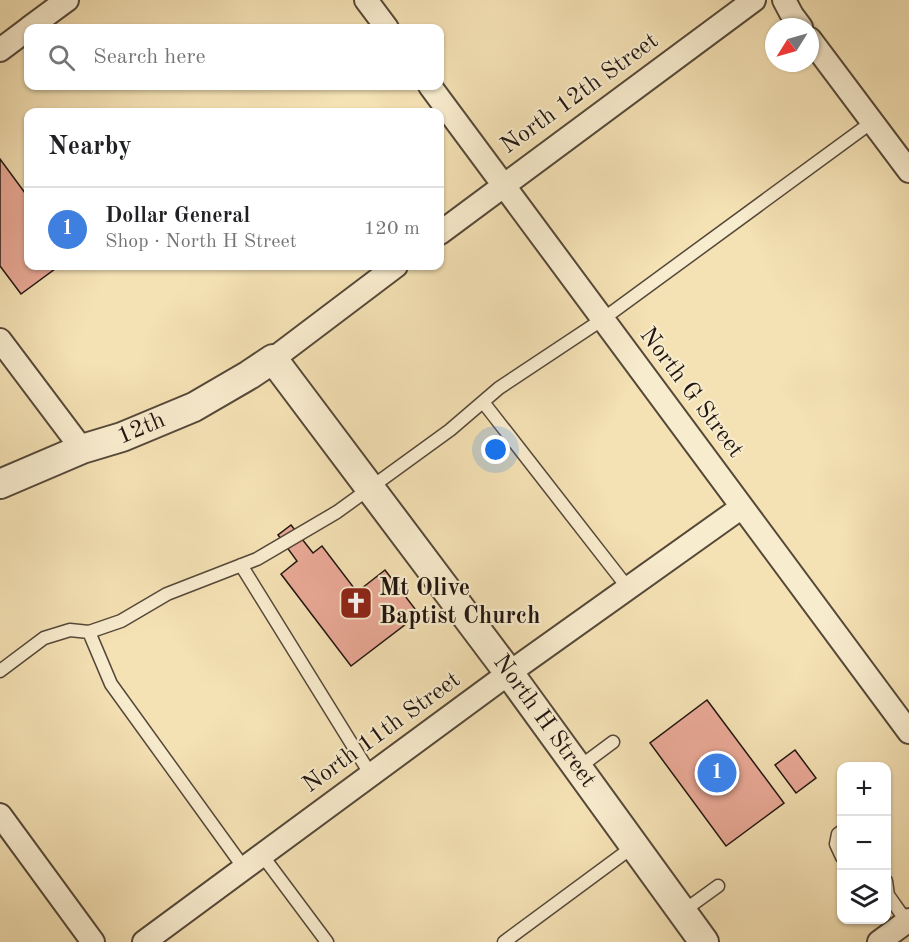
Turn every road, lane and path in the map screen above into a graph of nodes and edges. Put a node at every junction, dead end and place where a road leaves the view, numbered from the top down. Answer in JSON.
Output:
{"nodes":[{"id":1,"x":67,"y":0,"type":"edge"},
{"id":2,"x":366,"y":0,"type":"edge"},
{"id":3,"x":754,"y":0,"type":"edge"},
{"id":4,"x":784,"y":0,"type":"edge"},
{"id":5,"x":794,"y":18,"type":"edge"},
{"id":6,"x":36,"y":24,"type":"edge"},
{"id":7,"x":384,"y":24,"type":"edge"},
{"id":8,"x":24,"y":33,"type":"edge"},
{"id":9,"x":0,"y":50,"type":"edge"},
{"id":10,"x":819,"y":51,"type":"edge"},
{"id":11,"x":433,"y":90,"type":"edge"},
{"id":12,"x":872,"y":122,"type":"junction"},
{"id":13,"x":909,"y":171,"type":"edge"},
{"id":14,"x":503,"y":185,"type":"junction"},
{"id":15,"x":444,"y":230,"type":"edge"},
{"id":16,"x":391,"y":270,"type":"edge"},
{"id":17,"x":603,"y":319,"type":"junction"},
{"id":18,"x":0,"y":340,"type":"edge"},
{"id":19,"x":273,"y":358,"type":"junction"},
{"id":20,"x":483,"y":402,"type":"junction"},
{"id":21,"x":82,"y":448,"type":"junction"},
{"id":22,"x":0,"y":484,"type":"edge"},
{"id":23,"x":370,"y":488,"type":"junction"},
{"id":24,"x":742,"y":507,"type":"junction"},
{"id":25,"x":241,"y":565,"type":"junction"},
{"id":26,"x":628,"y":588,"type":"junction"},
{"id":27,"x":89,"y":632,"type":"junction"},
{"id":28,"x":0,"y":671,"type":"edge"},
{"id":29,"x":508,"y":673,"type":"junction"},
{"id":30,"x":909,"y":732,"type":"edge"},
{"id":31,"x":613,"y":742,"type":"dead end"},
{"id":32,"x":578,"y":768,"type":"junction"},
{"id":33,"x":371,"y":775,"type":"junction"},
{"id":34,"x":0,"y":815,"type":"edge"},
{"id":35,"x":634,"y":846,"type":"junction"},
{"id":36,"x":253,"y":861,"type":"junction"},
{"id":37,"x":718,"y":886,"type":"dead end"},
{"id":38,"x":891,"y":900,"type":"edge"},
{"id":39,"x":682,"y":912,"type":"junction"},
{"id":40,"x":908,"y":921,"type":"edge"},
{"id":41,"x":93,"y":942,"type":"edge"},
{"id":42,"x":144,"y":942,"type":"edge"},
{"id":43,"x":327,"y":942,"type":"edge"},
{"id":44,"x":504,"y":942,"type":"edge"},
{"id":45,"x":704,"y":942,"type":"edge"},
{"id":46,"x":879,"y":942,"type":"edge"}],
"edges":[{"from":1,"to":6,"type":"street"},
{"from":2,"to":7,"type":"street"},
{"from":3,"to":14,"type":"street","name":"North 12th Street"},
{"from":4,"to":5,"type":"street"},
{"from":8,"to":9,"type":"street"},
{"from":10,"to":12,"type":"street"},
{"from":11,"to":14,"type":"street","name":"North G Street"},
{"from":12,"to":13,"type":"street"},
{"from":12,"to":17,"type":"lane"},
{"from":14,"to":15,"type":"street","name":"North 12th Street"},
{"from":14,"to":17,"type":"street","name":"North G Street"},
{"from":16,"to":19,"type":"street"},
{"from":17,"to":20,"type":"lane"},
{"from":17,"to":24,"type":"street","name":"North G Street"},
{"from":18,"to":21,"type":"street"},
{"from":19,"to":21,"type":"street","name":"12th"},
{"from":19,"to":23,"type":"street","name":"North H Street"},
{"from":20,"to":23,"type":"lane"},
{"from":20,"to":26,"type":"lane"},
{"from":21,"to":22,"type":"street","name":"12th"},
{"from":23,"to":25,"type":"lane"},
{"from":23,"to":29,"type":"street","name":"North H Street"},
{"from":24,"to":26,"type":"street","name":"North 11th Street"},
{"from":24,"to":30,"type":"street","name":"North G Street"},
{"from":25,"to":27,"type":"lane"},
{"from":25,"to":33,"type":"lane"},
{"from":26,"to":29,"type":"street","name":"North 11th Street"},
{"from":27,"to":28,"type":"lane"},
{"from":27,"to":36,"type":"lane"},
{"from":29,"to":32,"type":"street","name":"North H Street"},
{"from":29,"to":33,"type":"street","name":"North 11th Street"},
{"from":31,"to":32,"type":"lane"},
{"from":32,"to":35,"type":"street","name":"North H Street"},
{"from":33,"to":36,"type":"street","name":"North 11th Street"},
{"from":34,"to":41,"type":"street"},
{"from":35,"to":39,"type":"street","name":"North H Street"},
{"from":35,"to":44,"type":"lane"},
{"from":36,"to":42,"type":"street","name":"North 11th Street"},
{"from":36,"to":43,"type":"lane"},
{"from":37,"to":39,"type":"lane"},
{"from":38,"to":40,"type":"lane"},
{"from":39,"to":45,"type":"street","name":"North H Street"},
{"from":40,"to":46,"type":"street"}]}
